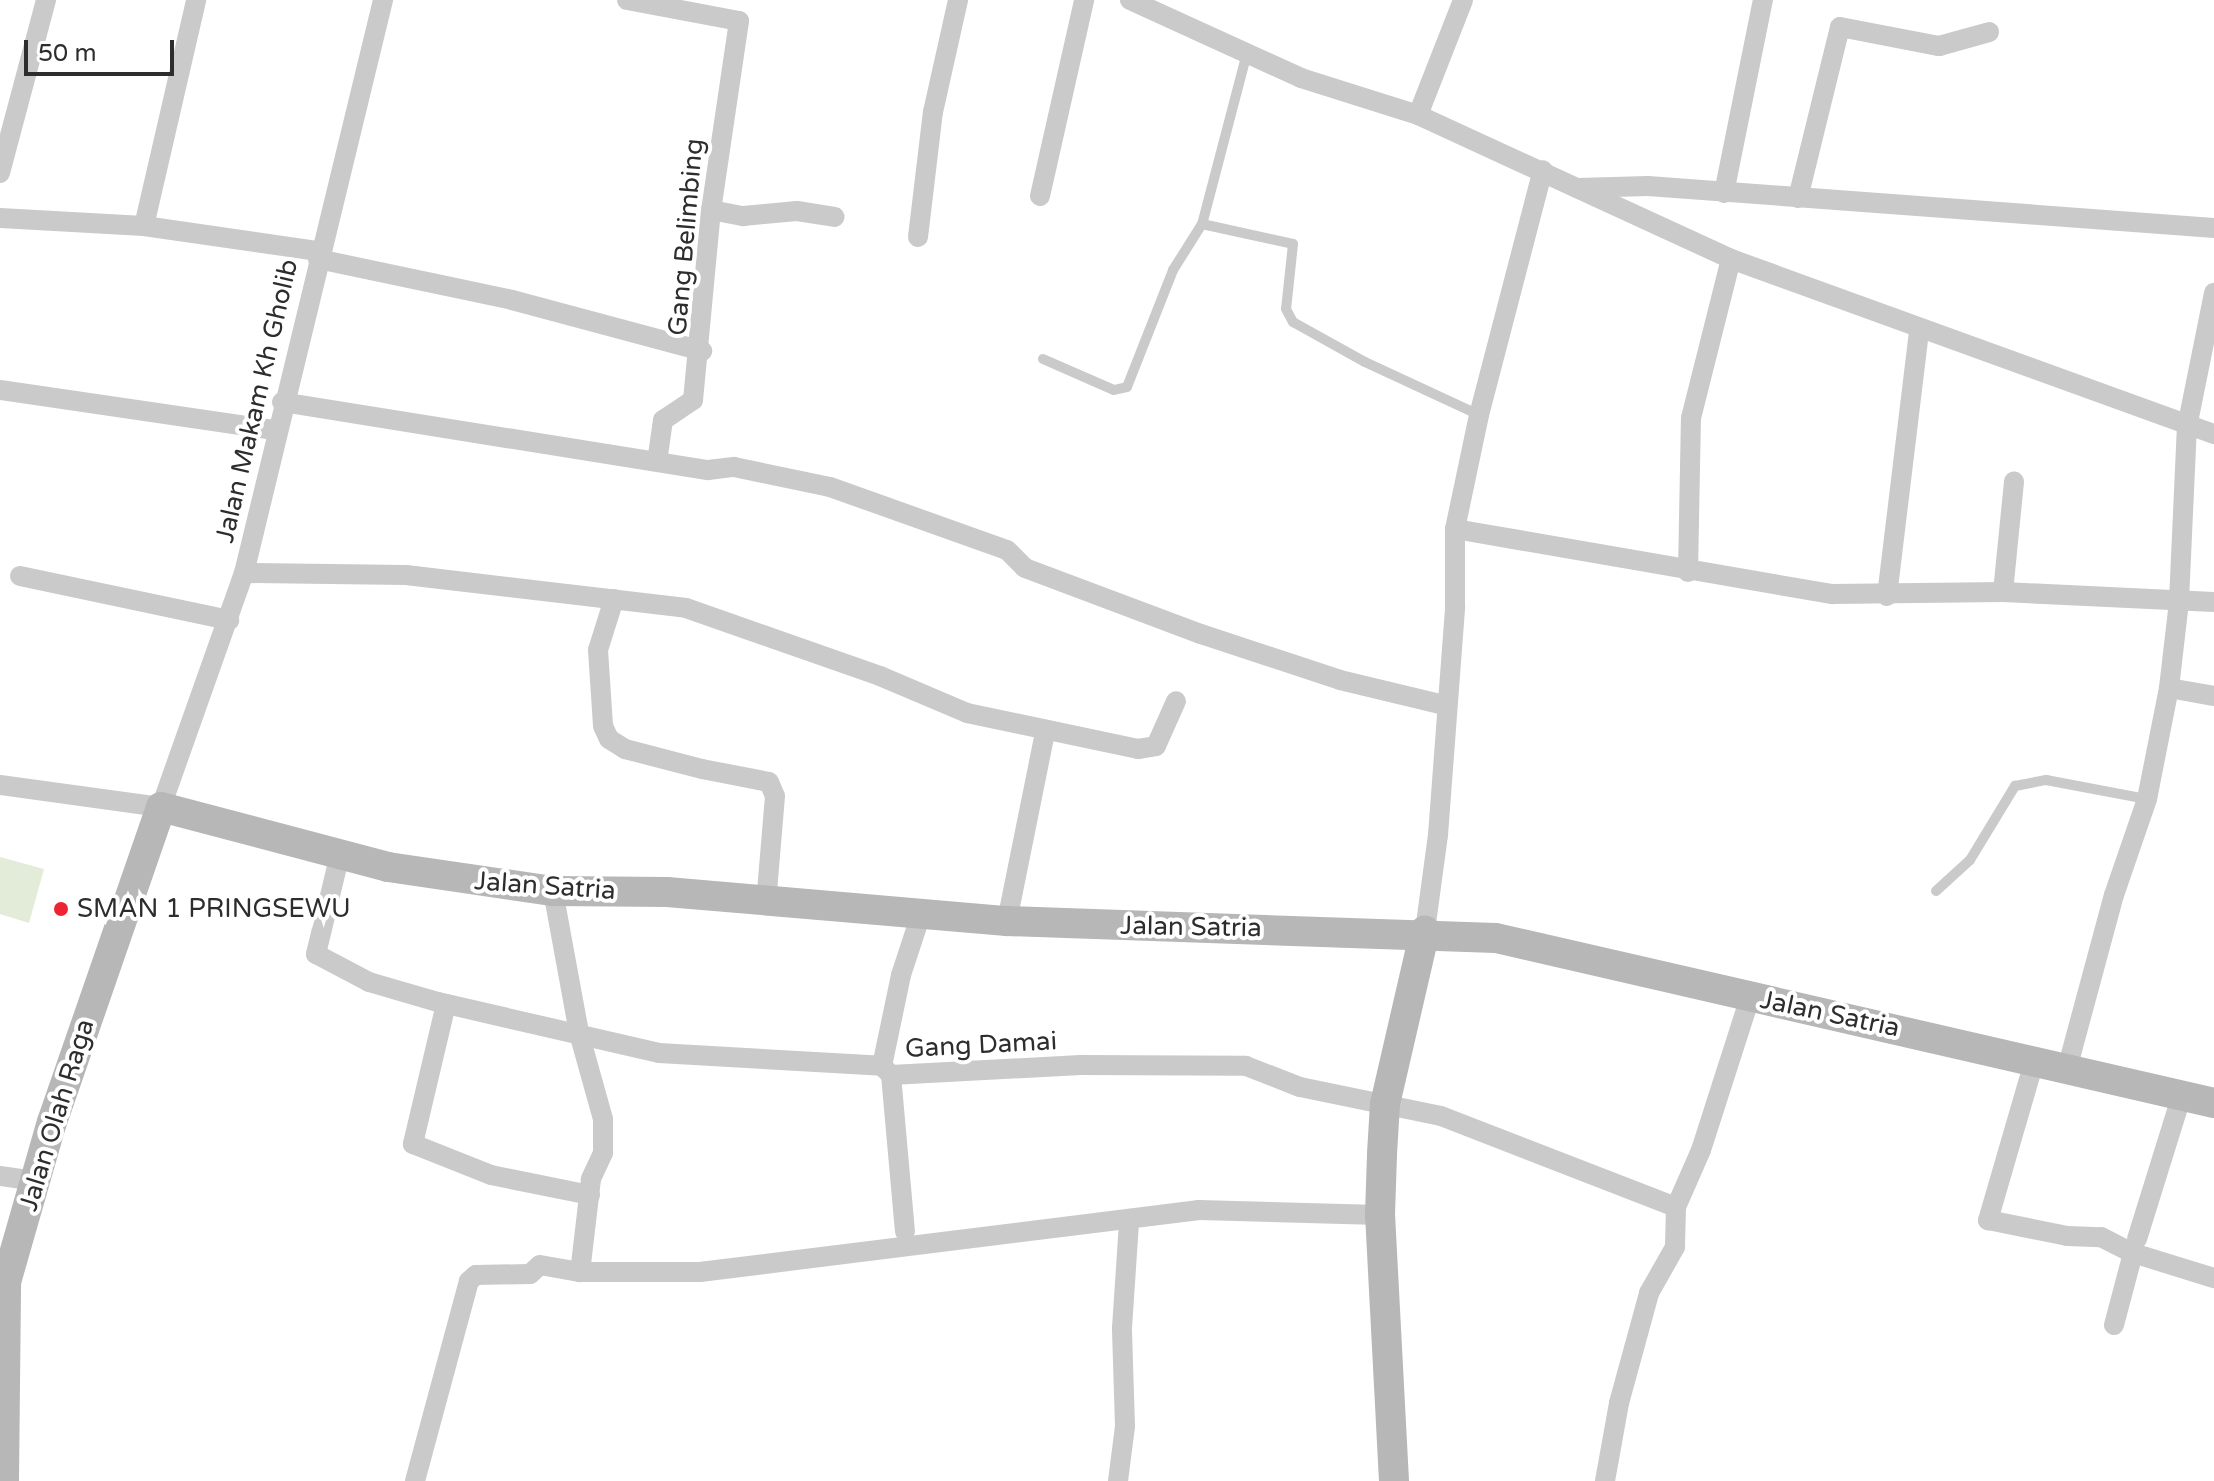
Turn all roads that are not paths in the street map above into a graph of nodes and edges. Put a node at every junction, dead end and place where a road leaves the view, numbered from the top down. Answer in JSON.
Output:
{"nodes":[{"id":1,"x":46,"y":0,"type":"edge"},
{"id":2,"x":196,"y":0,"type":"edge"},
{"id":3,"x":383,"y":0,"type":"edge"},
{"id":4,"x":627,"y":0,"type":"edge"},
{"id":5,"x":958,"y":0,"type":"edge"},
{"id":6,"x":1084,"y":0,"type":"edge"},
{"id":7,"x":1130,"y":0,"type":"edge"},
{"id":8,"x":1463,"y":0,"type":"edge"},
{"id":9,"x":1763,"y":0,"type":"edge"},
{"id":10,"x":722,"y":7,"type":"edge"},
{"id":11,"x":1989,"y":32,"type":"dead end"},
{"id":12,"x":1247,"y":53,"type":"junction"},
{"id":13,"x":1418,"y":115,"type":"junction"},
{"id":14,"x":1543,"y":170,"type":"junction"},
{"id":15,"x":0,"y":173,"type":"edge"},
{"id":16,"x":1569,"y":188,"type":"junction"},
{"id":17,"x":1724,"y":193,"type":"junction"},
{"id":18,"x":1040,"y":196,"type":"dead end"},
{"id":19,"x":1798,"y":198,"type":"junction"},
{"id":20,"x":711,"y":210,"type":"junction"},
{"id":21,"x":835,"y":217,"type":"dead end"},
{"id":22,"x":0,"y":218,"type":"edge"},
{"id":23,"x":1202,"y":224,"type":"junction"},
{"id":24,"x":144,"y":226,"type":"junction"},
{"id":25,"x":2214,"y":228,"type":"edge"},
{"id":26,"x":918,"y":237,"type":"dead end"},
{"id":27,"x":318,"y":255,"type":"junction"},
{"id":28,"x":1731,"y":259,"type":"junction"},
{"id":29,"x":2214,"y":293,"type":"edge"},
{"id":30,"x":1919,"y":331,"type":"junction"},
{"id":31,"x":702,"y":351,"type":"junction"},
{"id":32,"x":1043,"y":359,"type":"dead end"},
{"id":33,"x":0,"y":390,"type":"edge"},
{"id":34,"x":282,"y":402,"type":"junction"},
{"id":35,"x":1479,"y":415,"type":"junction"},
{"id":36,"x":2187,"y":427,"type":"junction"},
{"id":37,"x":275,"y":430,"type":"junction"},
{"id":38,"x":2214,"y":434,"type":"edge"},
{"id":39,"x":657,"y":462,"type":"junction"},
{"id":40,"x":2014,"y":482,"type":"dead end"},
{"id":41,"x":1455,"y":529,"type":"junction"},
{"id":42,"x":1688,"y":572,"type":"junction"},
{"id":43,"x":244,"y":573,"type":"junction"},
{"id":44,"x":20,"y":576,"type":"dead end"},
{"id":45,"x":2003,"y":592,"type":"junction"},
{"id":46,"x":1887,"y":596,"type":"junction"},
{"id":47,"x":614,"y":599,"type":"junction"},
{"id":48,"x":2179,"y":601,"type":"junction"},
{"id":49,"x":2214,"y":602,"type":"edge"},
{"id":50,"x":229,"y":620,"type":"junction"},
{"id":51,"x":2169,"y":688,"type":"junction"},
{"id":52,"x":2214,"y":696,"type":"edge"},
{"id":53,"x":1176,"y":701,"type":"dead end"},
{"id":54,"x":1444,"y":705,"type":"junction"},
{"id":55,"x":1045,"y":733,"type":"junction"},
{"id":56,"x":0,"y":785,"type":"edge"},
{"id":57,"x":2147,"y":799,"type":"junction"},
{"id":58,"x":161,"y":807,"type":"junction"},
{"id":59,"x":340,"y":854,"type":"junction"},
{"id":60,"x":553,"y":891,"type":"junction"},
{"id":61,"x":1936,"y":891,"type":"dead end"},
{"id":62,"x":766,"y":904,"type":"junction"},
{"id":63,"x":921,"y":914,"type":"junction"},
{"id":64,"x":1007,"y":921,"type":"junction"},
{"id":65,"x":1425,"y":931,"type":"junction"},
{"id":66,"x":1750,"y":997,"type":"junction"},
{"id":67,"x":446,"y":1004,"type":"junction"},
{"id":68,"x":579,"y":1033,"type":"junction"},
{"id":69,"x":2034,"y":1062,"type":"junction"},
{"id":70,"x":2067,"y":1069,"type":"junction"},
{"id":71,"x":886,"y":1071,"type":"junction"},
{"id":72,"x":2181,"y":1098,"type":"junction"},
{"id":73,"x":2214,"y":1103,"type":"edge"},
{"id":74,"x":1385,"y":1104,"type":"junction"},
{"id":75,"x":0,"y":1176,"type":"edge"},
{"id":76,"x":35,"y":1181,"type":"junction"},
{"id":77,"x":590,"y":1195,"type":"junction"},
{"id":78,"x":1676,"y":1207,"type":"junction"},
{"id":79,"x":1380,"y":1215,"type":"junction"},
{"id":80,"x":1129,"y":1222,"type":"junction"},
{"id":81,"x":905,"y":1231,"type":"dead end"},
{"id":82,"x":2135,"y":1246,"type":"junction"},
{"id":83,"x":580,"y":1272,"type":"junction"},
{"id":84,"x":2214,"y":1278,"type":"edge"},
{"id":85,"x":2114,"y":1325,"type":"dead end"},
{"id":86,"x":4,"y":1481,"type":"edge"},
{"id":87,"x":415,"y":1481,"type":"edge"},
{"id":88,"x":1118,"y":1481,"type":"edge"},
{"id":89,"x":1394,"y":1481,"type":"edge"},
{"id":90,"x":1605,"y":1481,"type":"edge"}],
"edges":[{"from":1,"to":15,"type":"street"},
{"from":2,"to":24,"type":"street"},
{"from":3,"to":27,"type":"street","name":"Jalan Makam Kh Gholib"},
{"from":4,"to":10,"type":"street"},
{"from":5,"to":26,"type":"street"},
{"from":6,"to":18,"type":"street"},
{"from":7,"to":12,"type":"street"},
{"from":8,"to":13,"type":"street"},
{"from":9,"to":17,"type":"street"},
{"from":10,"to":20,"type":"street","name":"Gang Belimbing"},
{"from":11,"to":19,"type":"street"},
{"from":12,"to":13,"type":"street"},
{"from":12,"to":23,"type":"lane"},
{"from":13,"to":14,"type":"street"},
{"from":14,"to":16,"type":"street"},
{"from":14,"to":35,"type":"street"},
{"from":16,"to":17,"type":"street"},
{"from":16,"to":28,"type":"street"},
{"from":17,"to":19,"type":"street"},
{"from":19,"to":25,"type":"street"},
{"from":20,"to":21,"type":"street"},
{"from":20,"to":31,"type":"street","name":"Gang Belimbing"},
{"from":22,"to":24,"type":"street"},
{"from":23,"to":32,"type":"lane"},
{"from":23,"to":35,"type":"lane"},
{"from":24,"to":27,"type":"street"},
{"from":27,"to":31,"type":"street"},
{"from":27,"to":34,"type":"street","name":"Jalan Makam Kh Gholib"},
{"from":28,"to":30,"type":"street"},
{"from":28,"to":42,"type":"street"},
{"from":29,"to":36,"type":"street"},
{"from":30,"to":36,"type":"street"},
{"from":30,"to":46,"type":"street"},
{"from":31,"to":39,"type":"street","name":"Gang Belimbing"},
{"from":33,"to":37,"type":"street"},
{"from":34,"to":37,"type":"street","name":"Jalan Makam Kh Gholib"},
{"from":34,"to":39,"type":"street"},
{"from":35,"to":41,"type":"street"},
{"from":36,"to":38,"type":"street"},
{"from":36,"to":48,"type":"street"},
{"from":37,"to":43,"type":"street","name":"Jalan Makam Kh Gholib"},
{"from":39,"to":54,"type":"street"},
{"from":40,"to":45,"type":"street"},
{"from":41,"to":42,"type":"street"},
{"from":41,"to":54,"type":"street"},
{"from":42,"to":46,"type":"street"},
{"from":43,"to":47,"type":"street"},
{"from":43,"to":50,"type":"street","name":"Jalan Makam Kh Gholib"},
{"from":44,"to":50,"type":"street"},
{"from":45,"to":46,"type":"street"},
{"from":45,"to":48,"type":"street"},
{"from":47,"to":55,"type":"street"},
{"from":47,"to":62,"type":"street"},
{"from":48,"to":49,"type":"street"},
{"from":48,"to":51,"type":"street"},
{"from":50,"to":58,"type":"street","name":"Jalan Makam Kh Gholib"},
{"from":51,"to":52,"type":"street"},
{"from":51,"to":57,"type":"street"},
{"from":53,"to":55,"type":"street"},
{"from":54,"to":65,"type":"street"},
{"from":55,"to":64,"type":"street"},
{"from":56,"to":58,"type":"street"},
{"from":57,"to":61,"type":"lane"},
{"from":57,"to":70,"type":"street"},
{"from":58,"to":59,"type":"street","name":"Jalan Satria"},
{"from":58,"to":76,"type":"street","name":"Jalan Olah Raga"},
{"from":59,"to":60,"type":"street","name":"Jalan Satria"},
{"from":59,"to":67,"type":"street","name":"Gang Damai"},
{"from":60,"to":62,"type":"street","name":"Jalan Satria"},
{"from":60,"to":68,"type":"street"},
{"from":62,"to":63,"type":"street","name":"Jalan Satria"},
{"from":63,"to":64,"type":"street","name":"Jalan Satria"},
{"from":63,"to":71,"type":"street"},
{"from":64,"to":65,"type":"street","name":"Jalan Satria"},
{"from":65,"to":66,"type":"street","name":"Jalan Satria"},
{"from":65,"to":74,"type":"street"},
{"from":66,"to":69,"type":"street","name":"Jalan Satria"},
{"from":66,"to":78,"type":"street"},
{"from":67,"to":68,"type":"street","name":"Gang Damai"},
{"from":67,"to":77,"type":"street"},
{"from":68,"to":71,"type":"street","name":"Gang Damai"},
{"from":68,"to":77,"type":"street"},
{"from":69,"to":70,"type":"street","name":"Jalan Satria"},
{"from":69,"to":82,"type":"street"},
{"from":70,"to":72,"type":"street","name":"Jalan Satria"},
{"from":71,"to":74,"type":"street","name":"Gang Damai"},
{"from":71,"to":81,"type":"street"},
{"from":72,"to":73,"type":"street","name":"Jalan Satria"},
{"from":72,"to":82,"type":"street"},
{"from":74,"to":78,"type":"street","name":"Gang Damai"},
{"from":74,"to":79,"type":"street"},
{"from":75,"to":76,"type":"street"},
{"from":76,"to":86,"type":"street","name":"Jalan Olah Raga"},
{"from":77,"to":83,"type":"street"},
{"from":78,"to":90,"type":"street"},
{"from":79,"to":80,"type":"street"},
{"from":79,"to":89,"type":"street"},
{"from":80,"to":83,"type":"street"},
{"from":80,"to":88,"type":"street"},
{"from":82,"to":84,"type":"street"},
{"from":82,"to":85,"type":"street"},
{"from":83,"to":87,"type":"street"}]}
